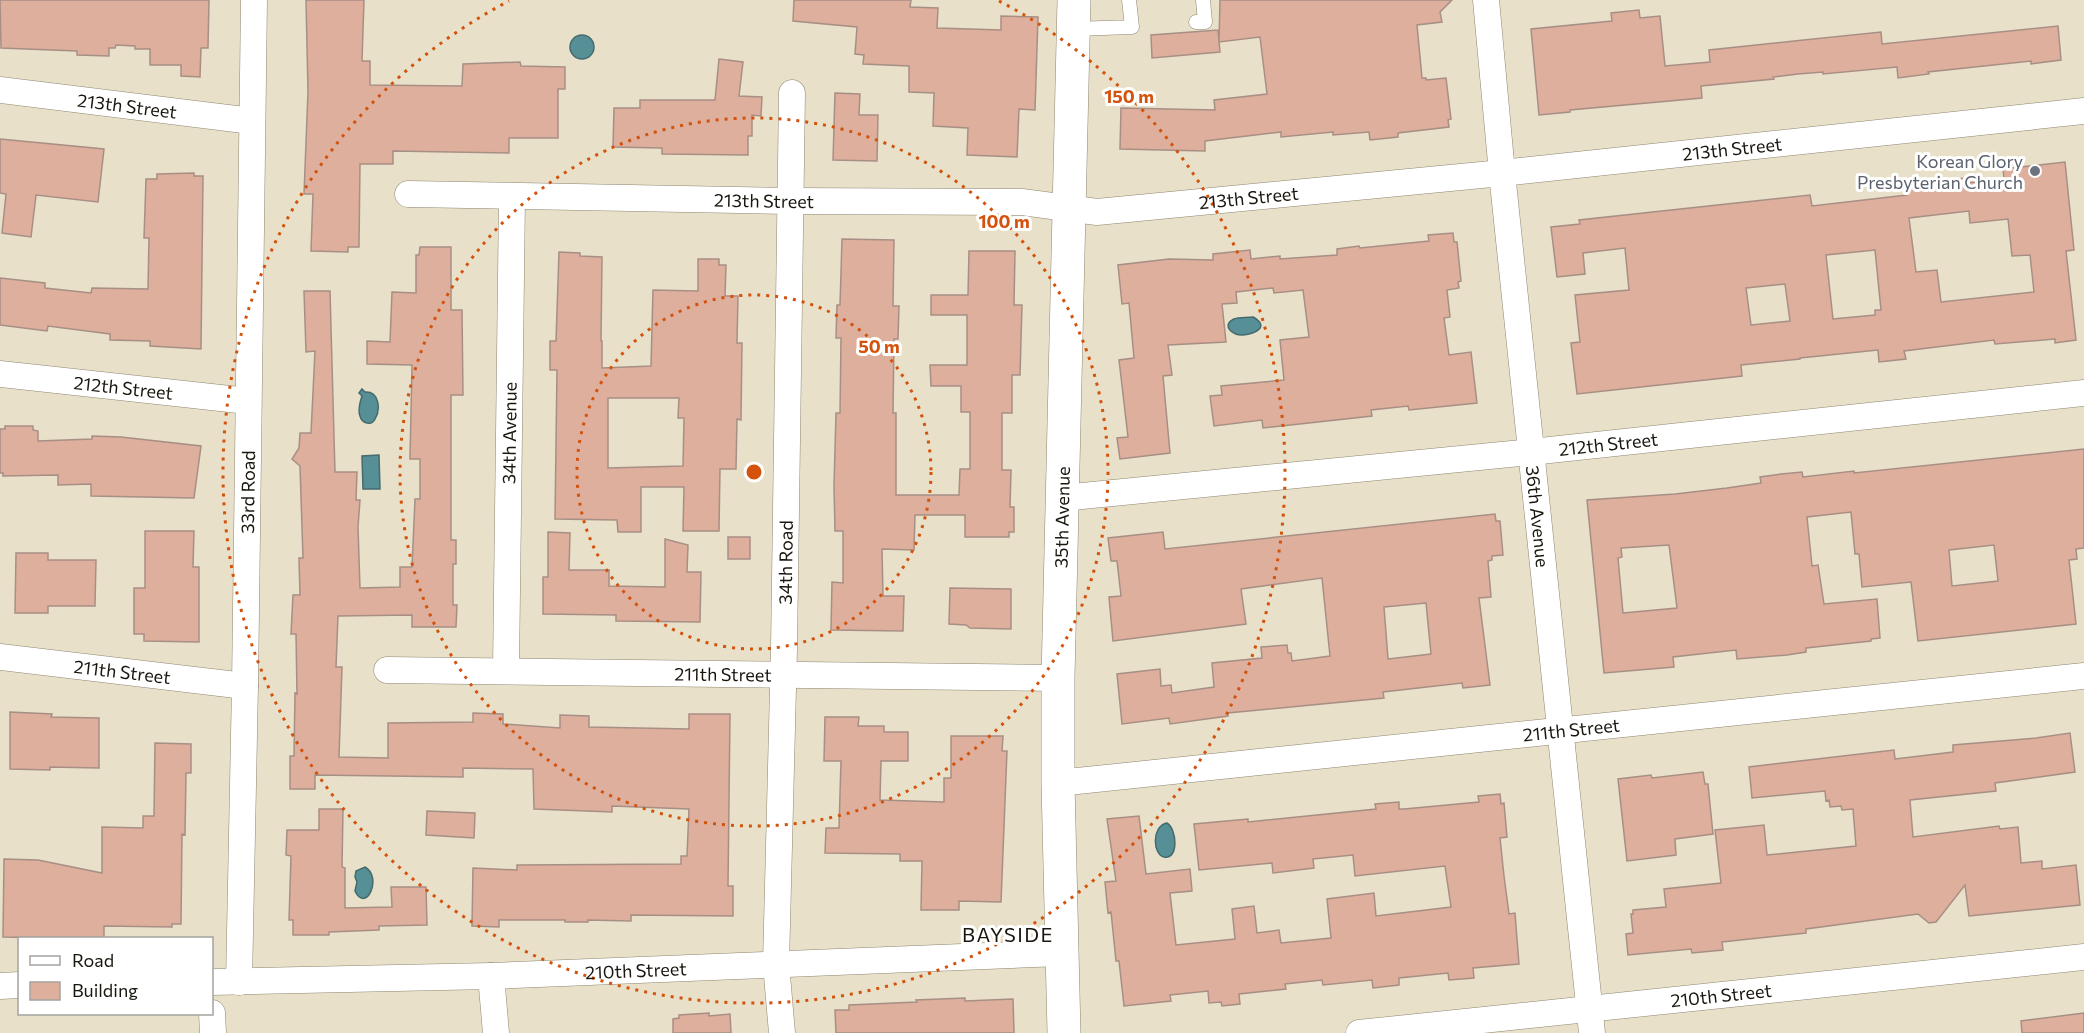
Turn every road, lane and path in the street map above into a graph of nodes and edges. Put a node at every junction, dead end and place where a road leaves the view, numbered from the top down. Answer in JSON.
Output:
{"nodes":[{"id":1,"x":254,"y":0,"type":"edge"},
{"id":2,"x":1129,"y":0,"type":"edge"},
{"id":3,"x":1203,"y":0,"type":"edge"},
{"id":4,"x":1486,"y":0,"type":"edge"},
{"id":5,"x":1074,"y":15,"type":"edge"},
{"id":6,"x":1196,"y":22,"type":"dead end"},
{"id":7,"x":0,"y":90,"type":"edge"},
{"id":8,"x":792,"y":93,"type":"dead end"},
{"id":9,"x":2084,"y":111,"type":"edge"},
{"id":10,"x":252,"y":121,"type":"junction"},
{"id":11,"x":1502,"y":173,"type":"junction"},
{"id":12,"x":408,"y":194,"type":"dead end"},
{"id":13,"x":512,"y":197,"type":"junction"},
{"id":14,"x":790,"y":201,"type":"junction"},
{"id":15,"x":1068,"y":208,"type":"junction"},
{"id":16,"x":0,"y":374,"type":"edge"},
{"id":17,"x":2084,"y":393,"type":"edge"},
{"id":18,"x":248,"y":401,"type":"junction"},
{"id":19,"x":1531,"y":452,"type":"junction"},
{"id":20,"x":1062,"y":498,"type":"junction"},
{"id":21,"x":0,"y":657,"type":"edge"},
{"id":22,"x":387,"y":670,"type":"dead end"},
{"id":23,"x":506,"y":670,"type":"junction"},
{"id":24,"x":784,"y":674,"type":"junction"},
{"id":25,"x":2084,"y":676,"type":"edge"},
{"id":26,"x":1058,"y":678,"type":"junction"},
{"id":27,"x":245,"y":686,"type":"junction"},
{"id":28,"x":1560,"y":731,"type":"junction"},
{"id":29,"x":1058,"y":783,"type":"junction"},
{"id":30,"x":1061,"y":953,"type":"junction"},
{"id":31,"x":2084,"y":957,"type":"edge"},
{"id":32,"x":776,"y":964,"type":"junction"},
{"id":33,"x":491,"y":976,"type":"junction"},
{"id":34,"x":213,"y":982,"type":"edge"},
{"id":35,"x":239,"y":982,"type":"junction"},
{"id":36,"x":0,"y":986,"type":"edge"},
{"id":37,"x":18,"y":986,"type":"edge"},
{"id":38,"x":212,"y":1015,"type":"edge"},
{"id":39,"x":1591,"y":1021,"type":"edge"},
{"id":40,"x":213,"y":1033,"type":"edge"},
{"id":41,"x":495,"y":1033,"type":"edge"},
{"id":42,"x":782,"y":1033,"type":"edge"},
{"id":43,"x":1064,"y":1033,"type":"edge"},
{"id":44,"x":1359,"y":1033,"type":"edge"}],
"edges":[{"from":1,"to":10,"type":"street","name":"33rd Road"},
{"from":2,"to":5,"type":"lane"},
{"from":3,"to":6,"type":"lane"},
{"from":4,"to":11,"type":"street","name":"36th Avenue"},
{"from":5,"to":15,"type":"street","name":"35th Avenue"},
{"from":7,"to":10,"type":"street","name":"213th Street"},
{"from":8,"to":14,"type":"street","name":"34th Road"},
{"from":9,"to":11,"type":"street","name":"213th Street"},
{"from":10,"to":18,"type":"street","name":"33rd Road"},
{"from":11,"to":15,"type":"street","name":"213th Street"},
{"from":11,"to":19,"type":"street","name":"36th Avenue"},
{"from":12,"to":13,"type":"street","name":"213th Street"},
{"from":13,"to":14,"type":"street","name":"213th Street"},
{"from":13,"to":23,"type":"street","name":"34th Avenue"},
{"from":14,"to":15,"type":"street","name":"213th Street"},
{"from":14,"to":24,"type":"street","name":"34th Road"},
{"from":15,"to":20,"type":"street","name":"35th Avenue"},
{"from":16,"to":18,"type":"street","name":"212th Street"},
{"from":17,"to":19,"type":"street","name":"212th Street"},
{"from":18,"to":27,"type":"street","name":"33rd Road"},
{"from":19,"to":20,"type":"street","name":"212th Street"},
{"from":19,"to":28,"type":"street","name":"36th Avenue"},
{"from":20,"to":26,"type":"street","name":"35th Avenue"},
{"from":21,"to":27,"type":"street","name":"211th Street"},
{"from":22,"to":23,"type":"street","name":"211th Street"},
{"from":23,"to":24,"type":"street","name":"211th Street"},
{"from":24,"to":26,"type":"street","name":"211th Street"},
{"from":24,"to":32,"type":"street","name":"34th Road"},
{"from":25,"to":28,"type":"street","name":"211th Street"},
{"from":26,"to":29,"type":"street","name":"35th Avenue"},
{"from":27,"to":35,"type":"street","name":"33rd Road"},
{"from":28,"to":29,"type":"street","name":"211th Street"},
{"from":28,"to":39,"type":"street","name":"36th Avenue"},
{"from":29,"to":30,"type":"street","name":"35th Avenue"},
{"from":30,"to":32,"type":"street","name":"210th Street"},
{"from":30,"to":43,"type":"street","name":"35th Avenue"},
{"from":31,"to":39,"type":"street","name":"210th Street"},
{"from":32,"to":33,"type":"street","name":"210th Street"},
{"from":32,"to":42,"type":"street","name":"34th Road"},
{"from":33,"to":35,"type":"street","name":"210th Street"},
{"from":33,"to":41,"type":"street"},
{"from":34,"to":35,"type":"street","name":"210th Street"},
{"from":36,"to":37,"type":"street"},
{"from":38,"to":40,"type":"street"},
{"from":39,"to":44,"type":"street","name":"210th Street"}]}
